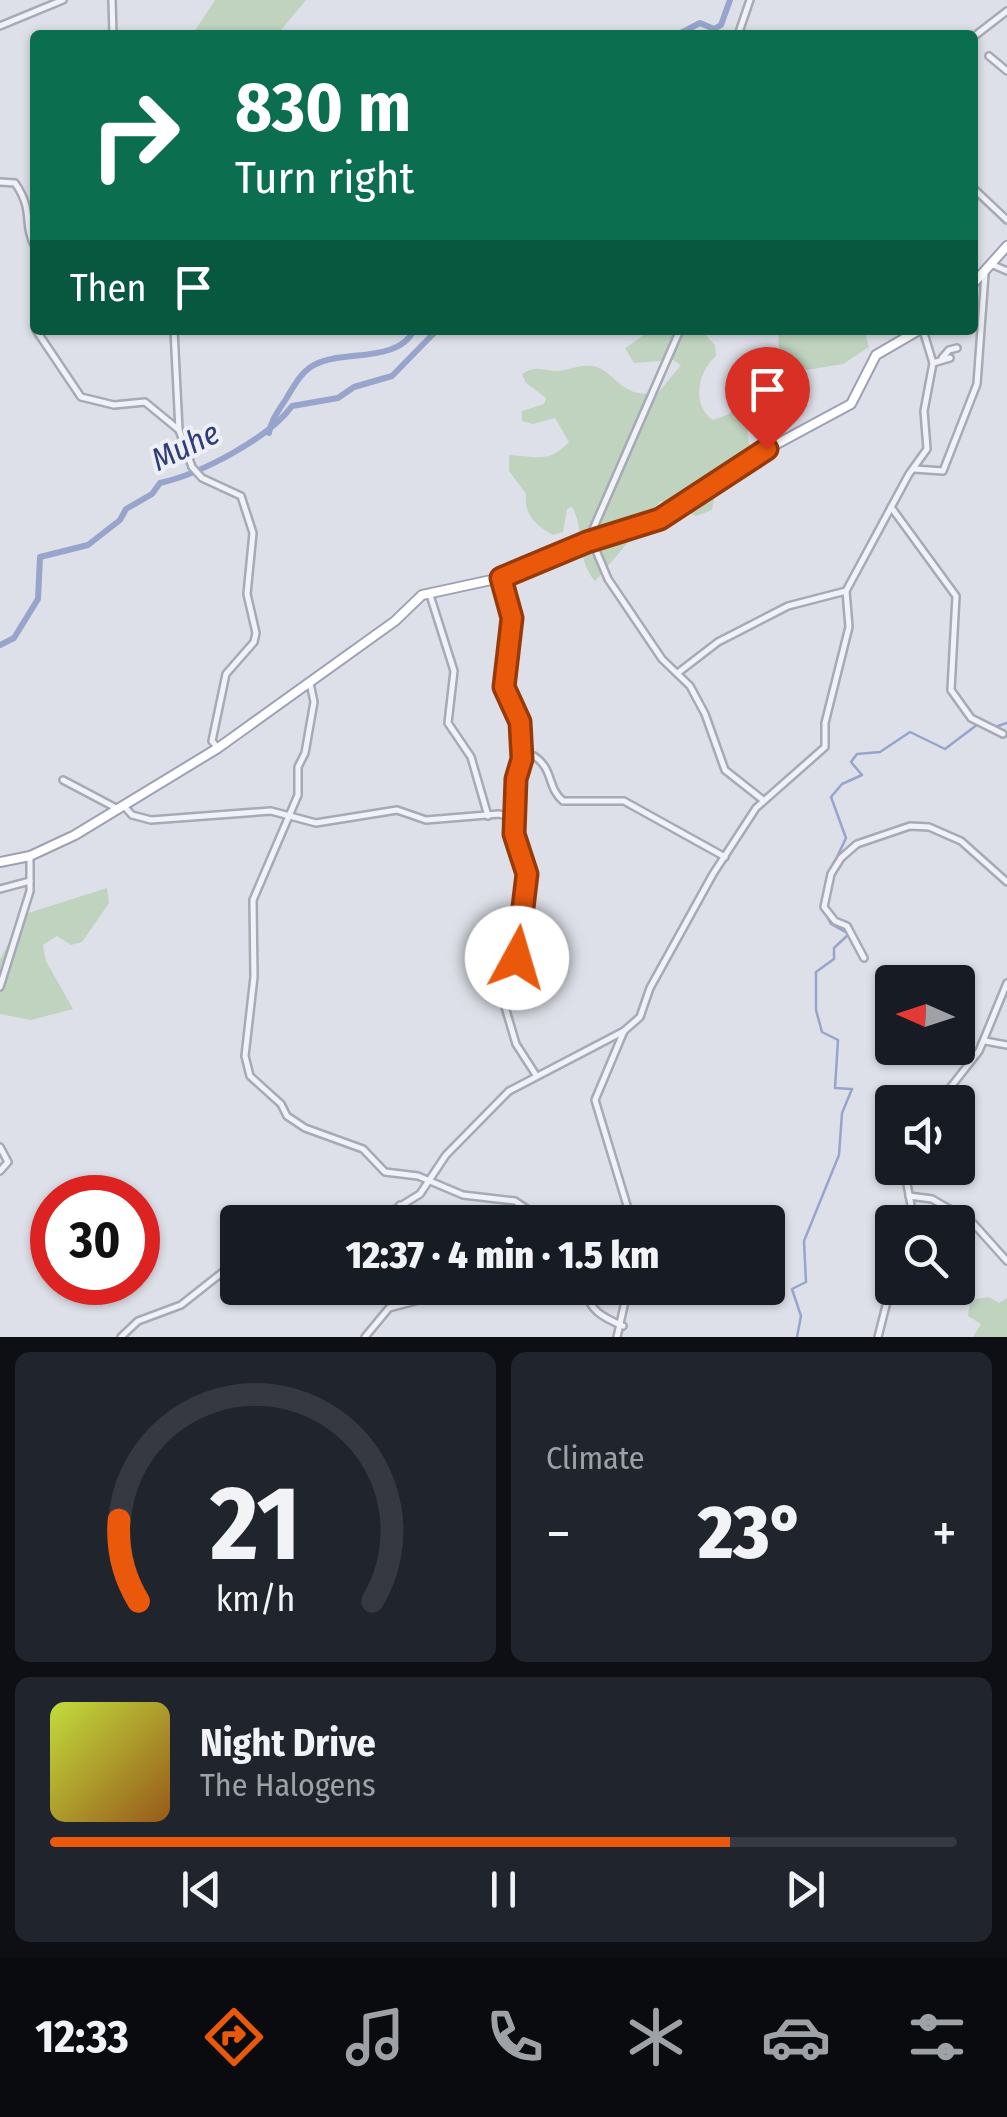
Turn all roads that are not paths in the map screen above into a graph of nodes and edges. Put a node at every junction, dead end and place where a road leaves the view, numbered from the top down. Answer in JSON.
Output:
{"nodes":[{"id":1,"x":63,"y":0,"type":"edge"},
{"id":2,"x":112,"y":0,"type":"edge"},
{"id":3,"x":750,"y":0,"type":"edge"},
{"id":4,"x":1007,"y":11,"type":"edge"},
{"id":5,"x":0,"y":26,"type":"edge"},
{"id":6,"x":113,"y":30,"type":"edge"},
{"id":7,"x":740,"y":30,"type":"edge"},
{"id":8,"x":978,"y":33,"type":"edge"},
{"id":9,"x":989,"y":56,"type":"dead end"},
{"id":10,"x":1007,"y":71,"type":"edge"},
{"id":11,"x":0,"y":182,"type":"edge"},
{"id":12,"x":978,"y":193,"type":"edge"},
{"id":13,"x":1007,"y":220,"type":"edge"},
{"id":14,"x":30,"y":238,"type":"edge"},
{"id":15,"x":1007,"y":246,"type":"edge"},
{"id":16,"x":993,"y":266,"type":"junction"},
{"id":17,"x":1007,"y":272,"type":"edge"},
{"id":18,"x":985,"y":274,"type":"junction"},
{"id":19,"x":978,"y":280,"type":"edge"},
{"id":20,"x":41,"y":335,"type":"edge"},
{"id":21,"x":174,"y":335,"type":"edge"},
{"id":22,"x":678,"y":335,"type":"edge"},
{"id":23,"x":912,"y":335,"type":"edge"},
{"id":24,"x":923,"y":335,"type":"edge"},
{"id":25,"x":957,"y":348,"type":"dead end"},
{"id":26,"x":942,"y":358,"type":"junction"},
{"id":27,"x":950,"y":358,"type":"dead end"},
{"id":28,"x":933,"y":363,"type":"junction"},
{"id":29,"x":178,"y":430,"type":"junction"},
{"id":30,"x":914,"y":468,"type":"junction"},
{"id":31,"x":891,"y":507,"type":"junction"},
{"id":32,"x":590,"y":542,"type":"junction"},
{"id":33,"x":501,"y":578,"type":"junction"},
{"id":34,"x":846,"y":591,"type":"junction"},
{"id":35,"x":430,"y":592,"type":"junction"},
{"id":36,"x":679,"y":672,"type":"junction"},
{"id":37,"x":310,"y":683,"type":"junction"},
{"id":38,"x":1003,"y":734,"type":"dead end"},
{"id":39,"x":218,"y":748,"type":"junction"},
{"id":40,"x":522,"y":759,"type":"junction"},
{"id":41,"x":63,"y":780,"type":"dead end"},
{"id":42,"x":763,"y":800,"type":"junction"},
{"id":43,"x":121,"y":808,"type":"junction"},
{"id":44,"x":488,"y":816,"type":"junction"},
{"id":45,"x":291,"y":817,"type":"junction"},
{"id":46,"x":516,"y":818,"type":"junction"},
{"id":47,"x":30,"y":856,"type":"junction"},
{"id":48,"x":725,"y":857,"type":"junction"},
{"id":49,"x":0,"y":862,"type":"edge"},
{"id":50,"x":30,"y":881,"type":"junction"},
{"id":51,"x":1007,"y":882,"type":"edge"},
{"id":52,"x":0,"y":889,"type":"edge"},
{"id":53,"x":864,"y":958,"type":"dead end"},
{"id":54,"x":1007,"y":983,"type":"edge"},
{"id":55,"x":0,"y":987,"type":"edge"},
{"id":56,"x":624,"y":1031,"type":"junction"},
{"id":57,"x":984,"y":1041,"type":"junction"},
{"id":58,"x":1007,"y":1045,"type":"edge"},
{"id":59,"x":536,"y":1074,"type":"junction"},
{"id":60,"x":952,"y":1085,"type":"edge"},
{"id":61,"x":0,"y":1147,"type":"edge"},
{"id":62,"x":0,"y":1171,"type":"edge"},
{"id":63,"x":429,"y":1182,"type":"junction"},
{"id":64,"x":907,"y":1185,"type":"edge"},
{"id":65,"x":909,"y":1196,"type":"junction"},
{"id":66,"x":402,"y":1205,"type":"edge"},
{"id":67,"x":521,"y":1205,"type":"edge"},
{"id":68,"x":627,"y":1205,"type":"edge"},
{"id":69,"x":909,"y":1205,"type":"edge"},
{"id":70,"x":1007,"y":1260,"type":"edge"},
{"id":71,"x":220,"y":1274,"type":"edge"},
{"id":72,"x":400,"y":1305,"type":"edge"},
{"id":73,"x":591,"y":1305,"type":"edge"},
{"id":74,"x":626,"y":1305,"type":"edge"},
{"id":75,"x":886,"y":1305,"type":"edge"},
{"id":76,"x":623,"y":1326,"type":"junction"},
{"id":77,"x":121,"y":1337,"type":"edge"},
{"id":78,"x":365,"y":1337,"type":"edge"},
{"id":79,"x":617,"y":1337,"type":"edge"},
{"id":80,"x":878,"y":1337,"type":"edge"}],
"edges":[{"from":1,"to":5,"type":"street"},
{"from":2,"to":6,"type":"street"},
{"from":3,"to":7,"type":"street"},
{"from":4,"to":8,"type":"street"},
{"from":9,"to":10,"type":"street"},
{"from":11,"to":14,"type":"street"},
{"from":12,"to":13,"type":"street"},
{"from":15,"to":16,"type":"main road"},
{"from":16,"to":17,"type":"street"},
{"from":16,"to":18,"type":"main road"},
{"from":18,"to":19,"type":"main road"},
{"from":18,"to":30,"type":"street"},
{"from":20,"to":29,"type":"street"},
{"from":21,"to":29,"type":"street"},
{"from":22,"to":32,"type":"street"},
{"from":23,"to":32,"type":"main road"},
{"from":24,"to":28,"type":"street"},
{"from":25,"to":26,"type":"street"},
{"from":26,"to":27,"type":"street"},
{"from":26,"to":28,"type":"street"},
{"from":28,"to":30,"type":"street"},
{"from":29,"to":39,"type":"street"},
{"from":30,"to":31,"type":"street"},
{"from":31,"to":34,"type":"street"},
{"from":31,"to":38,"type":"street"},
{"from":32,"to":33,"type":"main road"},
{"from":32,"to":36,"type":"street"},
{"from":33,"to":35,"type":"main road"},
{"from":33,"to":40,"type":"street"},
{"from":34,"to":36,"type":"street"},
{"from":34,"to":42,"type":"street"},
{"from":35,"to":37,"type":"main road"},
{"from":35,"to":44,"type":"street"},
{"from":36,"to":42,"type":"street"},
{"from":37,"to":39,"type":"main road"},
{"from":37,"to":45,"type":"street"},
{"from":39,"to":43,"type":"main road"},
{"from":40,"to":46,"type":"street"},
{"from":40,"to":48,"type":"street"},
{"from":41,"to":43,"type":"street"},
{"from":42,"to":48,"type":"street"},
{"from":43,"to":45,"type":"street"},
{"from":43,"to":47,"type":"main road"},
{"from":44,"to":45,"type":"street"},
{"from":44,"to":46,"type":"street"},
{"from":45,"to":63,"type":"street"},
{"from":46,"to":59,"type":"street"},
{"from":47,"to":49,"type":"main road"},
{"from":47,"to":50,"type":"street"},
{"from":48,"to":56,"type":"street"},
{"from":50,"to":52,"type":"street"},
{"from":50,"to":55,"type":"street"},
{"from":51,"to":53,"type":"street"},
{"from":54,"to":57,"type":"street"},
{"from":56,"to":59,"type":"street"},
{"from":56,"to":68,"type":"street"},
{"from":57,"to":58,"type":"street"},
{"from":57,"to":60,"type":"street"},
{"from":59,"to":63,"type":"street"},
{"from":61,"to":62,"type":"street"},
{"from":63,"to":66,"type":"street"},
{"from":63,"to":67,"type":"street"},
{"from":64,"to":65,"type":"street"},
{"from":65,"to":69,"type":"street"},
{"from":65,"to":70,"type":"street"},
{"from":71,"to":77,"type":"street"},
{"from":72,"to":78,"type":"street"},
{"from":73,"to":76,"type":"street"},
{"from":74,"to":76,"type":"street"},
{"from":75,"to":80,"type":"street"},
{"from":76,"to":79,"type":"street"}]}
